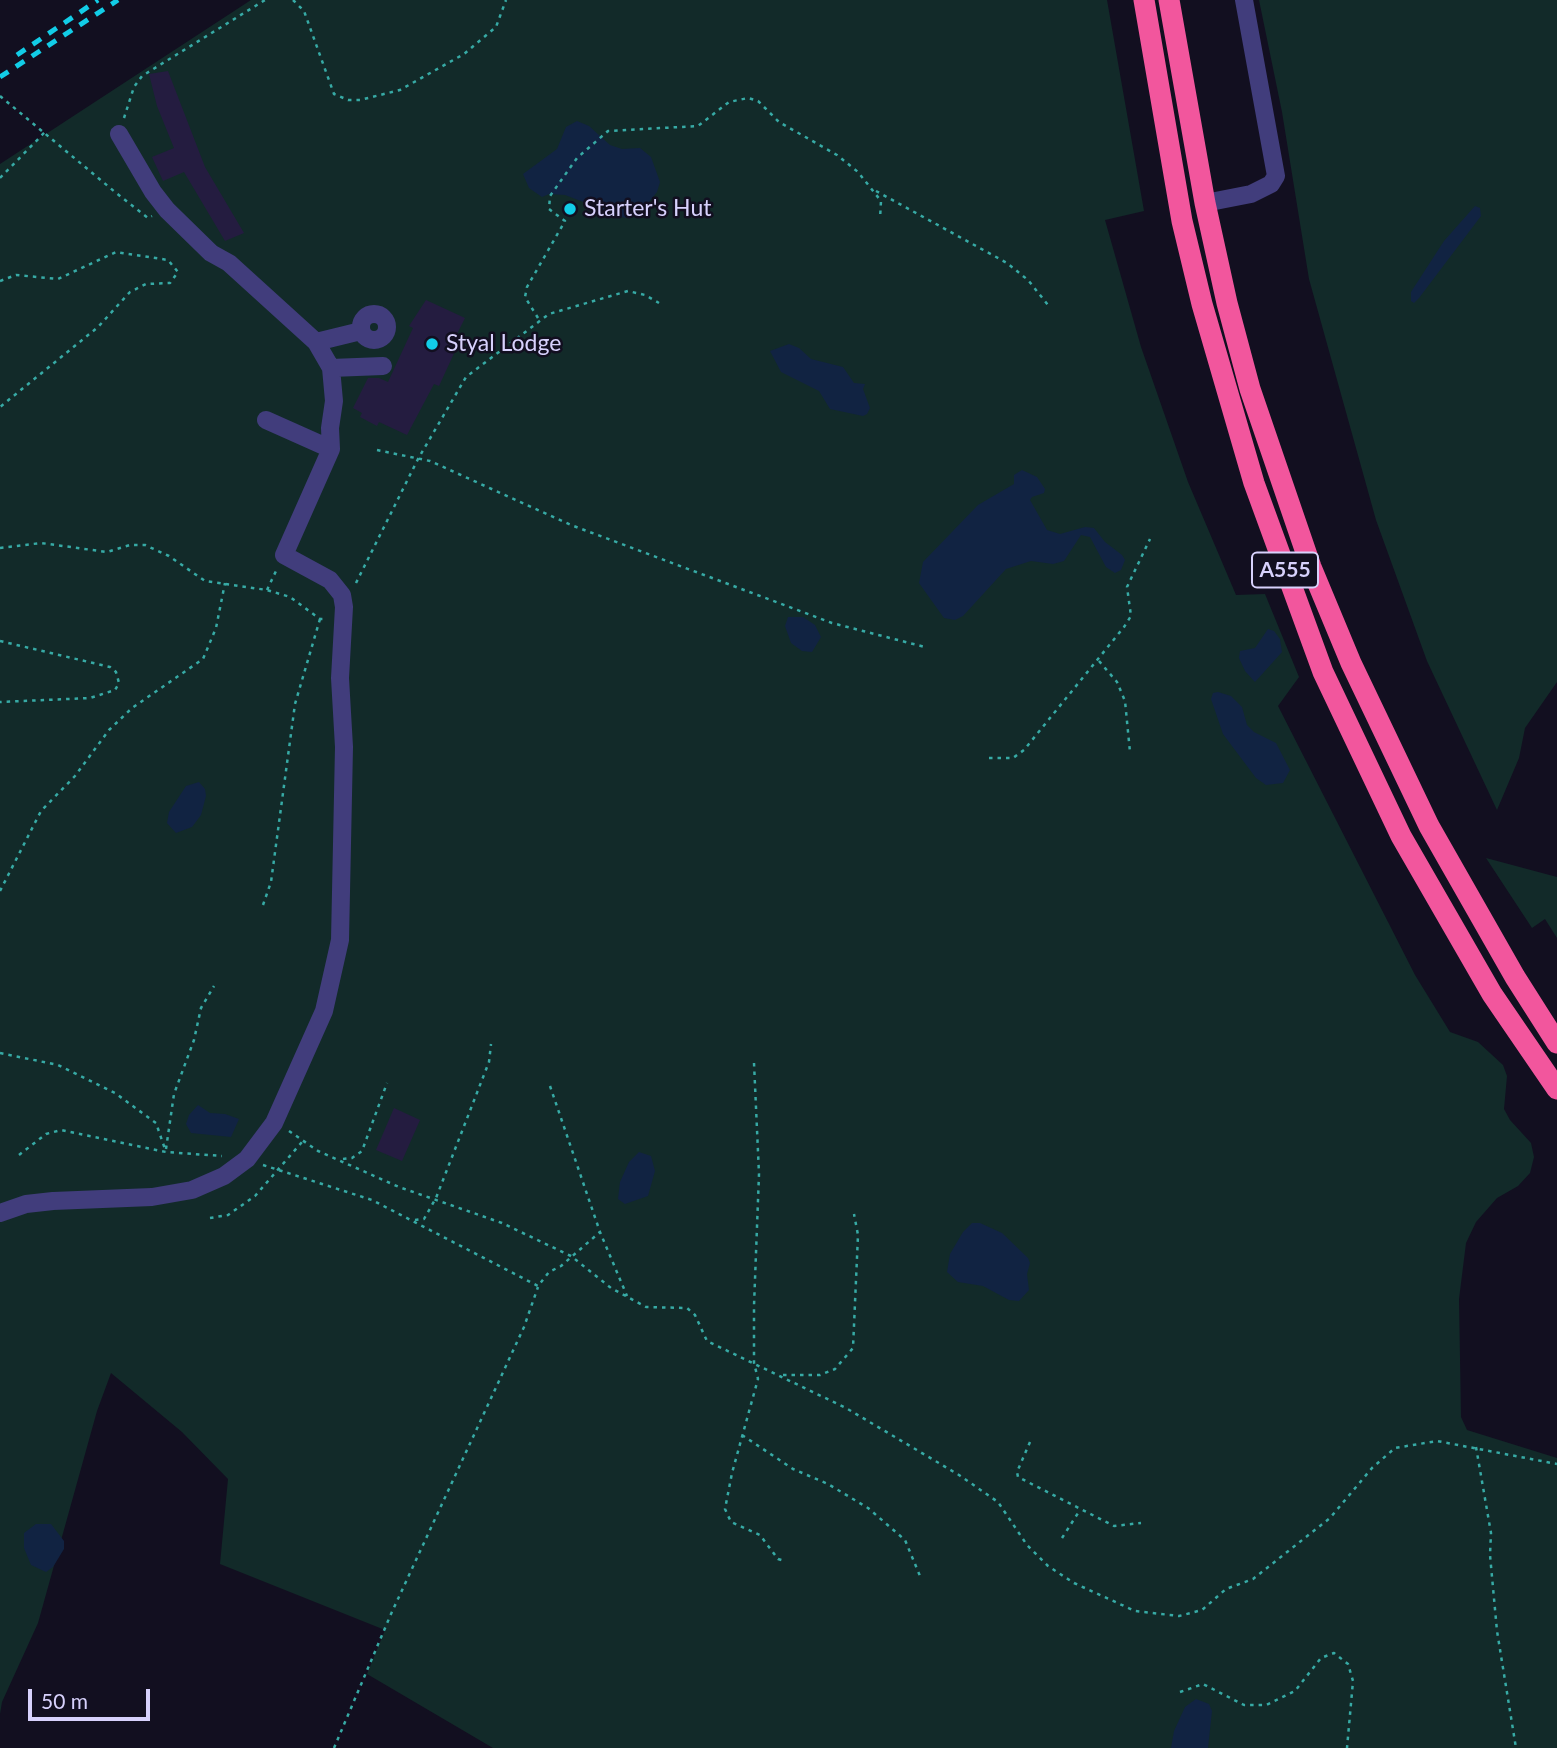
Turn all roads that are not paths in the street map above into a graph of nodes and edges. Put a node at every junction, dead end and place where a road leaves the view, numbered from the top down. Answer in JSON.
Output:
{"nodes":[{"id":1,"x":1144,"y":0,"type":"edge"},
{"id":2,"x":1170,"y":0,"type":"edge"},
{"id":3,"x":1244,"y":0,"type":"edge"},
{"id":4,"x":119,"y":134,"type":"road end"},
{"id":5,"x":1205,"y":203,"type":"junction"},
{"id":6,"x":361,"y":331,"type":"dead end"},
{"id":7,"x":316,"y":342,"type":"junction"},
{"id":8,"x":383,"y":366,"type":"dead end"},
{"id":9,"x":331,"y":368,"type":"junction"},
{"id":10,"x":266,"y":420,"type":"dead end"},
{"id":11,"x":331,"y":449,"type":"junction"},
{"id":12,"x":1557,"y":1043,"type":"edge"},
{"id":13,"x":1557,"y":1089,"type":"edge"},
{"id":14,"x":0,"y":1213,"type":"edge"}],
"edges":[{"from":1,"to":13,"type":"highway","number":"A555"},
{"from":2,"to":5,"type":"highway","number":"A555"},
{"from":3,"to":5,"type":"lane"},
{"from":4,"to":7,"type":"lane"},
{"from":5,"to":12,"type":"highway","number":"A555"},
{"from":6,"to":7,"type":"lane"},
{"from":7,"to":9,"type":"lane"},
{"from":8,"to":9,"type":"lane"},
{"from":9,"to":11,"type":"lane"},
{"from":10,"to":11,"type":"lane"},
{"from":11,"to":14,"type":"lane"}]}
